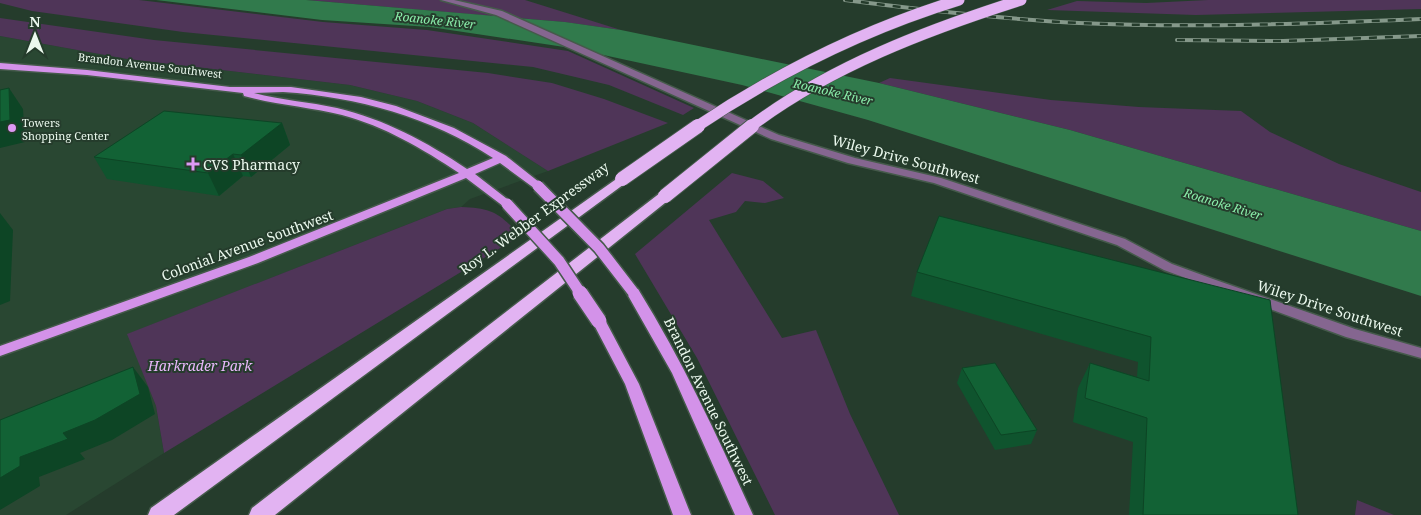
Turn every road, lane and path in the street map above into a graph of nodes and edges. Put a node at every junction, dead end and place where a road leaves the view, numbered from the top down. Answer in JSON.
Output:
{"nodes":[{"id":1,"x":445,"y":0,"type":"edge"},
{"id":2,"x":959,"y":0,"type":"edge"},
{"id":3,"x":1021,"y":0,"type":"edge"},
{"id":4,"x":0,"y":66,"type":"edge"},
{"id":5,"x":237,"y":90,"type":"junction"},
{"id":6,"x":502,"y":158,"type":"junction"},
{"id":7,"x":467,"y":174,"type":"junction"},
{"id":8,"x":0,"y":351,"type":"edge"},
{"id":9,"x":1421,"y":353,"type":"edge"},
{"id":10,"x":186,"y":494,"type":"junction"},
{"id":11,"x":151,"y":515,"type":"edge"},
{"id":12,"x":158,"y":515,"type":"edge"},
{"id":13,"x":259,"y":515,"type":"edge"},
{"id":14,"x":682,"y":515,"type":"edge"},
{"id":15,"x":744,"y":515,"type":"edge"}],
"edges":[{"from":1,"to":9,"type":"street","name":"Wiley Drive Southwest"},
{"from":2,"to":10,"type":"highway","name":"Roy L. Webber Expressway","bridge":true},
{"from":3,"to":13,"type":"highway","bridge":true},
{"from":4,"to":5,"type":"main road","name":"Brandon Avenue Southwest"},
{"from":5,"to":6,"type":"main road","name":"Brandon Avenue Southwest"},
{"from":5,"to":7,"type":"main road","name":"Brandon Avenue Southwest"},
{"from":6,"to":7,"type":"main road","name":"Colonial Avenue Southwest"},
{"from":6,"to":15,"type":"main road","name":"Brandon Avenue Southwest","bridge":true},
{"from":7,"to":8,"type":"main road","name":"Colonial Avenue Southwest"},
{"from":7,"to":14,"type":"main road","name":"Brandon Avenue Southwest","bridge":true},
{"from":10,"to":11,"type":"highway"},
{"from":10,"to":12,"type":"highway","name":"Roy L. Webber Expressway"}]}
